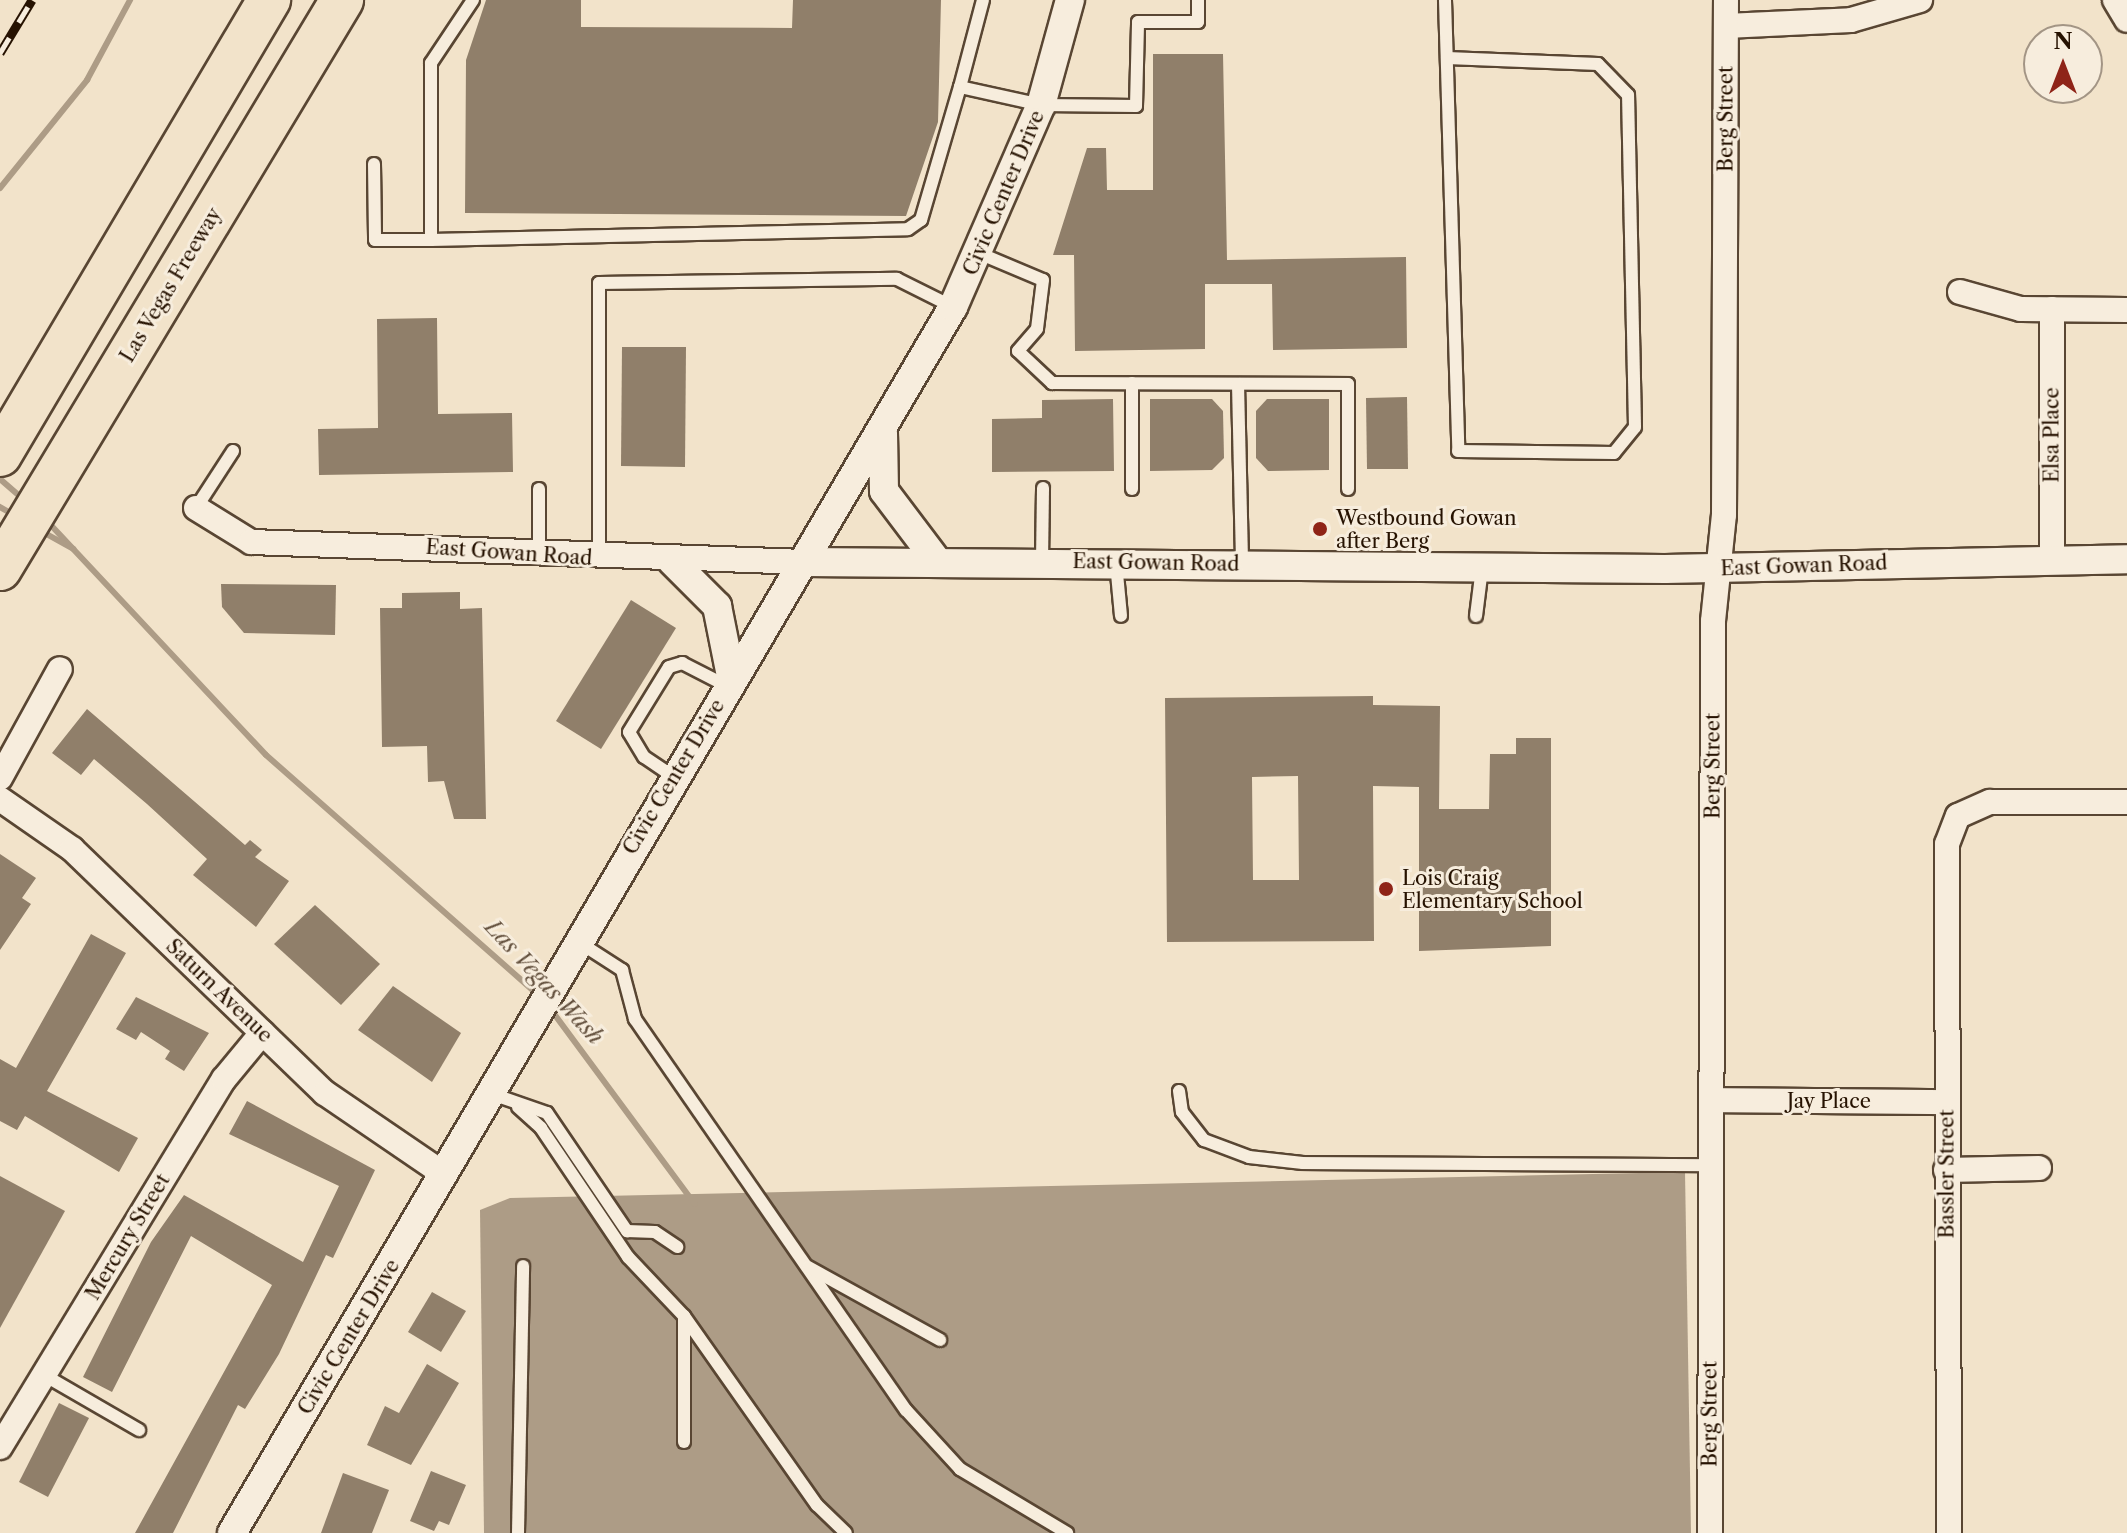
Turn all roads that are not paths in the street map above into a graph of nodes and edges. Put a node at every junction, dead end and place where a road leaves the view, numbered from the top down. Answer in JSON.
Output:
{"nodes":[{"id":1,"x":269,"y":0,"type":"edge"},
{"id":2,"x":342,"y":0,"type":"edge"},
{"id":3,"x":473,"y":0,"type":"edge"},
{"id":4,"x":983,"y":0,"type":"edge"},
{"id":5,"x":1070,"y":0,"type":"edge"},
{"id":6,"x":1198,"y":0,"type":"edge"},
{"id":7,"x":1445,"y":0,"type":"edge"},
{"id":8,"x":1726,"y":0,"type":"edge"},
{"id":9,"x":1920,"y":0,"type":"edge"},
{"id":10,"x":2115,"y":0,"type":"edge"},
{"id":11,"x":2127,"y":20,"type":"edge"},
{"id":12,"x":1726,"y":26,"type":"junction"},
{"id":13,"x":1447,"y":58,"type":"junction"},
{"id":14,"x":960,"y":87,"type":"junction"},
{"id":15,"x":1041,"y":105,"type":"junction"},
{"id":16,"x":374,"y":164,"type":"dead end"},
{"id":17,"x":431,"y":240,"type":"junction"},
{"id":18,"x":981,"y":254,"type":"junction"},
{"id":19,"x":1960,"y":292,"type":"dead end"},
{"id":20,"x":953,"y":307,"type":"junction"},
{"id":21,"x":2052,"y":309,"type":"junction"},
{"id":22,"x":2127,"y":310,"type":"edge"},
{"id":23,"x":1132,"y":383,"type":"junction"},
{"id":24,"x":1238,"y":384,"type":"junction"},
{"id":25,"x":883,"y":432,"type":"junction"},
{"id":26,"x":233,"y":451,"type":"dead end"},
{"id":27,"x":0,"y":455,"type":"edge"},
{"id":28,"x":1043,"y":488,"type":"dead end"},
{"id":29,"x":539,"y":489,"type":"dead end"},
{"id":30,"x":1132,"y":489,"type":"dead end"},
{"id":31,"x":1348,"y":489,"type":"dead end"},
{"id":32,"x":196,"y":508,"type":"joint"},
{"id":33,"x":539,"y":555,"type":"junction"},
{"id":34,"x":599,"y":559,"type":"junction"},
{"id":35,"x":2127,"y":559,"type":"edge"},
{"id":36,"x":2052,"y":560,"type":"junction"},
{"id":37,"x":672,"y":561,"type":"junction"},
{"id":38,"x":937,"y":561,"type":"junction"},
{"id":39,"x":1042,"y":561,"type":"junction"},
{"id":40,"x":804,"y":562,"type":"junction"},
{"id":41,"x":1116,"y":563,"type":"junction"},
{"id":42,"x":1242,"y":565,"type":"junction"},
{"id":43,"x":1482,"y":567,"type":"junction"},
{"id":44,"x":0,"y":569,"type":"edge"},
{"id":45,"x":1718,"y":569,"type":"junction"},
{"id":46,"x":1121,"y":616,"type":"dead end"},
{"id":47,"x":1476,"y":616,"type":"dead end"},
{"id":48,"x":60,"y":669,"type":"dead end"},
{"id":49,"x":730,"y":684,"type":"junction"},
{"id":50,"x":674,"y":777,"type":"junction"},
{"id":51,"x":0,"y":778,"type":"edge"},
{"id":52,"x":0,"y":799,"type":"edge"},
{"id":53,"x":2127,"y":802,"type":"edge"},
{"id":54,"x":575,"y":942,"type":"junction"},
{"id":55,"x":262,"y":1033,"type":"junction"},
{"id":56,"x":1179,"y":1091,"type":"dead end"},
{"id":57,"x":489,"y":1093,"type":"junction"},
{"id":58,"x":1712,"y":1100,"type":"junction"},
{"id":59,"x":1946,"y":1102,"type":"junction"},
{"id":60,"x":518,"y":1107,"type":"junction"},
{"id":61,"x":1712,"y":1165,"type":"junction"},
{"id":62,"x":2039,"y":1168,"type":"dead end"},
{"id":63,"x":1946,"y":1170,"type":"junction"},
{"id":64,"x":445,"y":1175,"type":"junction"},
{"id":65,"x":677,"y":1247,"type":"dead end"},
{"id":66,"x":523,"y":1266,"type":"dead end"},
{"id":67,"x":805,"y":1266,"type":"junction"},
{"id":68,"x":684,"y":1316,"type":"junction"},
{"id":69,"x":940,"y":1340,"type":"dead end"},
{"id":70,"x":44,"y":1375,"type":"junction"},
{"id":71,"x":10,"y":1410,"type":"edge"},
{"id":72,"x":139,"y":1430,"type":"dead end"},
{"id":73,"x":684,"y":1442,"type":"dead end"},
{"id":74,"x":0,"y":1447,"type":"edge"},
{"id":75,"x":232,"y":1533,"type":"edge"},
{"id":76,"x":518,"y":1533,"type":"edge"},
{"id":77,"x":846,"y":1533,"type":"edge"},
{"id":78,"x":1067,"y":1533,"type":"edge"},
{"id":79,"x":1710,"y":1533,"type":"edge"},
{"id":80,"x":1949,"y":1533,"type":"edge"}],
"edges":[{"from":1,"to":27,"type":"highway"},
{"from":2,"to":44,"type":"highway","name":"Las Vegas Freeway"},
{"from":3,"to":17,"type":"lane"},
{"from":4,"to":14,"type":"lane"},
{"from":5,"to":15,"type":"street","name":"Civic Center Drive"},
{"from":6,"to":15,"type":"lane"},
{"from":7,"to":13,"type":"lane"},
{"from":8,"to":12,"type":"street","name":"Berg Street"},
{"from":9,"to":12,"type":"street"},
{"from":10,"to":11,"type":"street"},
{"from":12,"to":45,"type":"street","name":"Berg Street"},
{"from":13,"to":13,"type":"lane"},
{"from":14,"to":15,"type":"lane"},
{"from":14,"to":17,"type":"lane"},
{"from":15,"to":18,"type":"street","name":"Civic Center Drive"},
{"from":16,"to":17,"type":"lane"},
{"from":18,"to":20,"type":"street","name":"Civic Center Drive"},
{"from":18,"to":23,"type":"lane"},
{"from":19,"to":21,"type":"street"},
{"from":20,"to":25,"type":"street","name":"Civic Center Drive"},
{"from":20,"to":34,"type":"lane"},
{"from":21,"to":22,"type":"street"},
{"from":21,"to":36,"type":"street","name":"Elsa Place"},
{"from":23,"to":24,"type":"lane"},
{"from":23,"to":30,"type":"lane"},
{"from":24,"to":31,"type":"lane"},
{"from":24,"to":42,"type":"lane"},
{"from":25,"to":38,"type":"street"},
{"from":25,"to":40,"type":"street","name":"Civic Center Drive"},
{"from":26,"to":32,"type":"lane"},
{"from":28,"to":39,"type":"lane"},
{"from":29,"to":33,"type":"lane"},
{"from":32,"to":33,"type":"street","name":"East Gowan Road"},
{"from":33,"to":34,"type":"street","name":"East Gowan Road"},
{"from":34,"to":37,"type":"street","name":"East Gowan Road"},
{"from":35,"to":36,"type":"street","name":"East Gowan Road"},
{"from":36,"to":45,"type":"street","name":"East Gowan Road"},
{"from":37,"to":40,"type":"street","name":"East Gowan Road"},
{"from":37,"to":49,"type":"street"},
{"from":38,"to":39,"type":"street","name":"East Gowan Road"},
{"from":38,"to":40,"type":"street","name":"East Gowan Road"},
{"from":39,"to":41,"type":"street","name":"East Gowan Road"},
{"from":40,"to":49,"type":"street","name":"Civic Center Drive"},
{"from":41,"to":42,"type":"street","name":"East Gowan Road"},
{"from":41,"to":46,"type":"lane"},
{"from":42,"to":43,"type":"street","name":"East Gowan Road"},
{"from":43,"to":45,"type":"street","name":"East Gowan Road"},
{"from":43,"to":47,"type":"lane"},
{"from":45,"to":58,"type":"street","name":"Berg Street"},
{"from":48,"to":51,"type":"street"},
{"from":49,"to":50,"type":"street","name":"Civic Center Drive"},
{"from":49,"to":50,"type":"lane"},
{"from":50,"to":54,"type":"street","name":"Civic Center Drive"},
{"from":52,"to":55,"type":"street","name":"Saturn Avenue"},
{"from":53,"to":59,"type":"street","name":"Bassler Street"},
{"from":54,"to":57,"type":"street","name":"Civic Center Drive"},
{"from":54,"to":67,"type":"lane"},
{"from":55,"to":64,"type":"street","name":"Saturn Avenue"},
{"from":55,"to":70,"type":"street","name":"Mercury Street"},
{"from":56,"to":61,"type":"lane"},
{"from":57,"to":60,"type":"lane"},
{"from":57,"to":64,"type":"street","name":"Civic Center Drive"},
{"from":58,"to":59,"type":"street","name":"Jay Place"},
{"from":58,"to":61,"type":"street","name":"Berg Street"},
{"from":59,"to":63,"type":"street","name":"Bassler Street"},
{"from":60,"to":65,"type":"lane"},
{"from":60,"to":68,"type":"lane"},
{"from":61,"to":79,"type":"street","name":"Berg Street"},
{"from":62,"to":63,"type":"street"},
{"from":63,"to":80,"type":"street","name":"Bassler Street"},
{"from":64,"to":75,"type":"street","name":"Civic Center Drive"},
{"from":66,"to":76,"type":"lane"},
{"from":67,"to":69,"type":"lane"},
{"from":67,"to":78,"type":"lane"},
{"from":68,"to":73,"type":"lane"},
{"from":68,"to":77,"type":"lane"},
{"from":70,"to":71,"type":"street","name":"Mercury Street"},
{"from":70,"to":72,"type":"lane"},
{"from":71,"to":74,"type":"street","name":"Mercury Street"}]}
